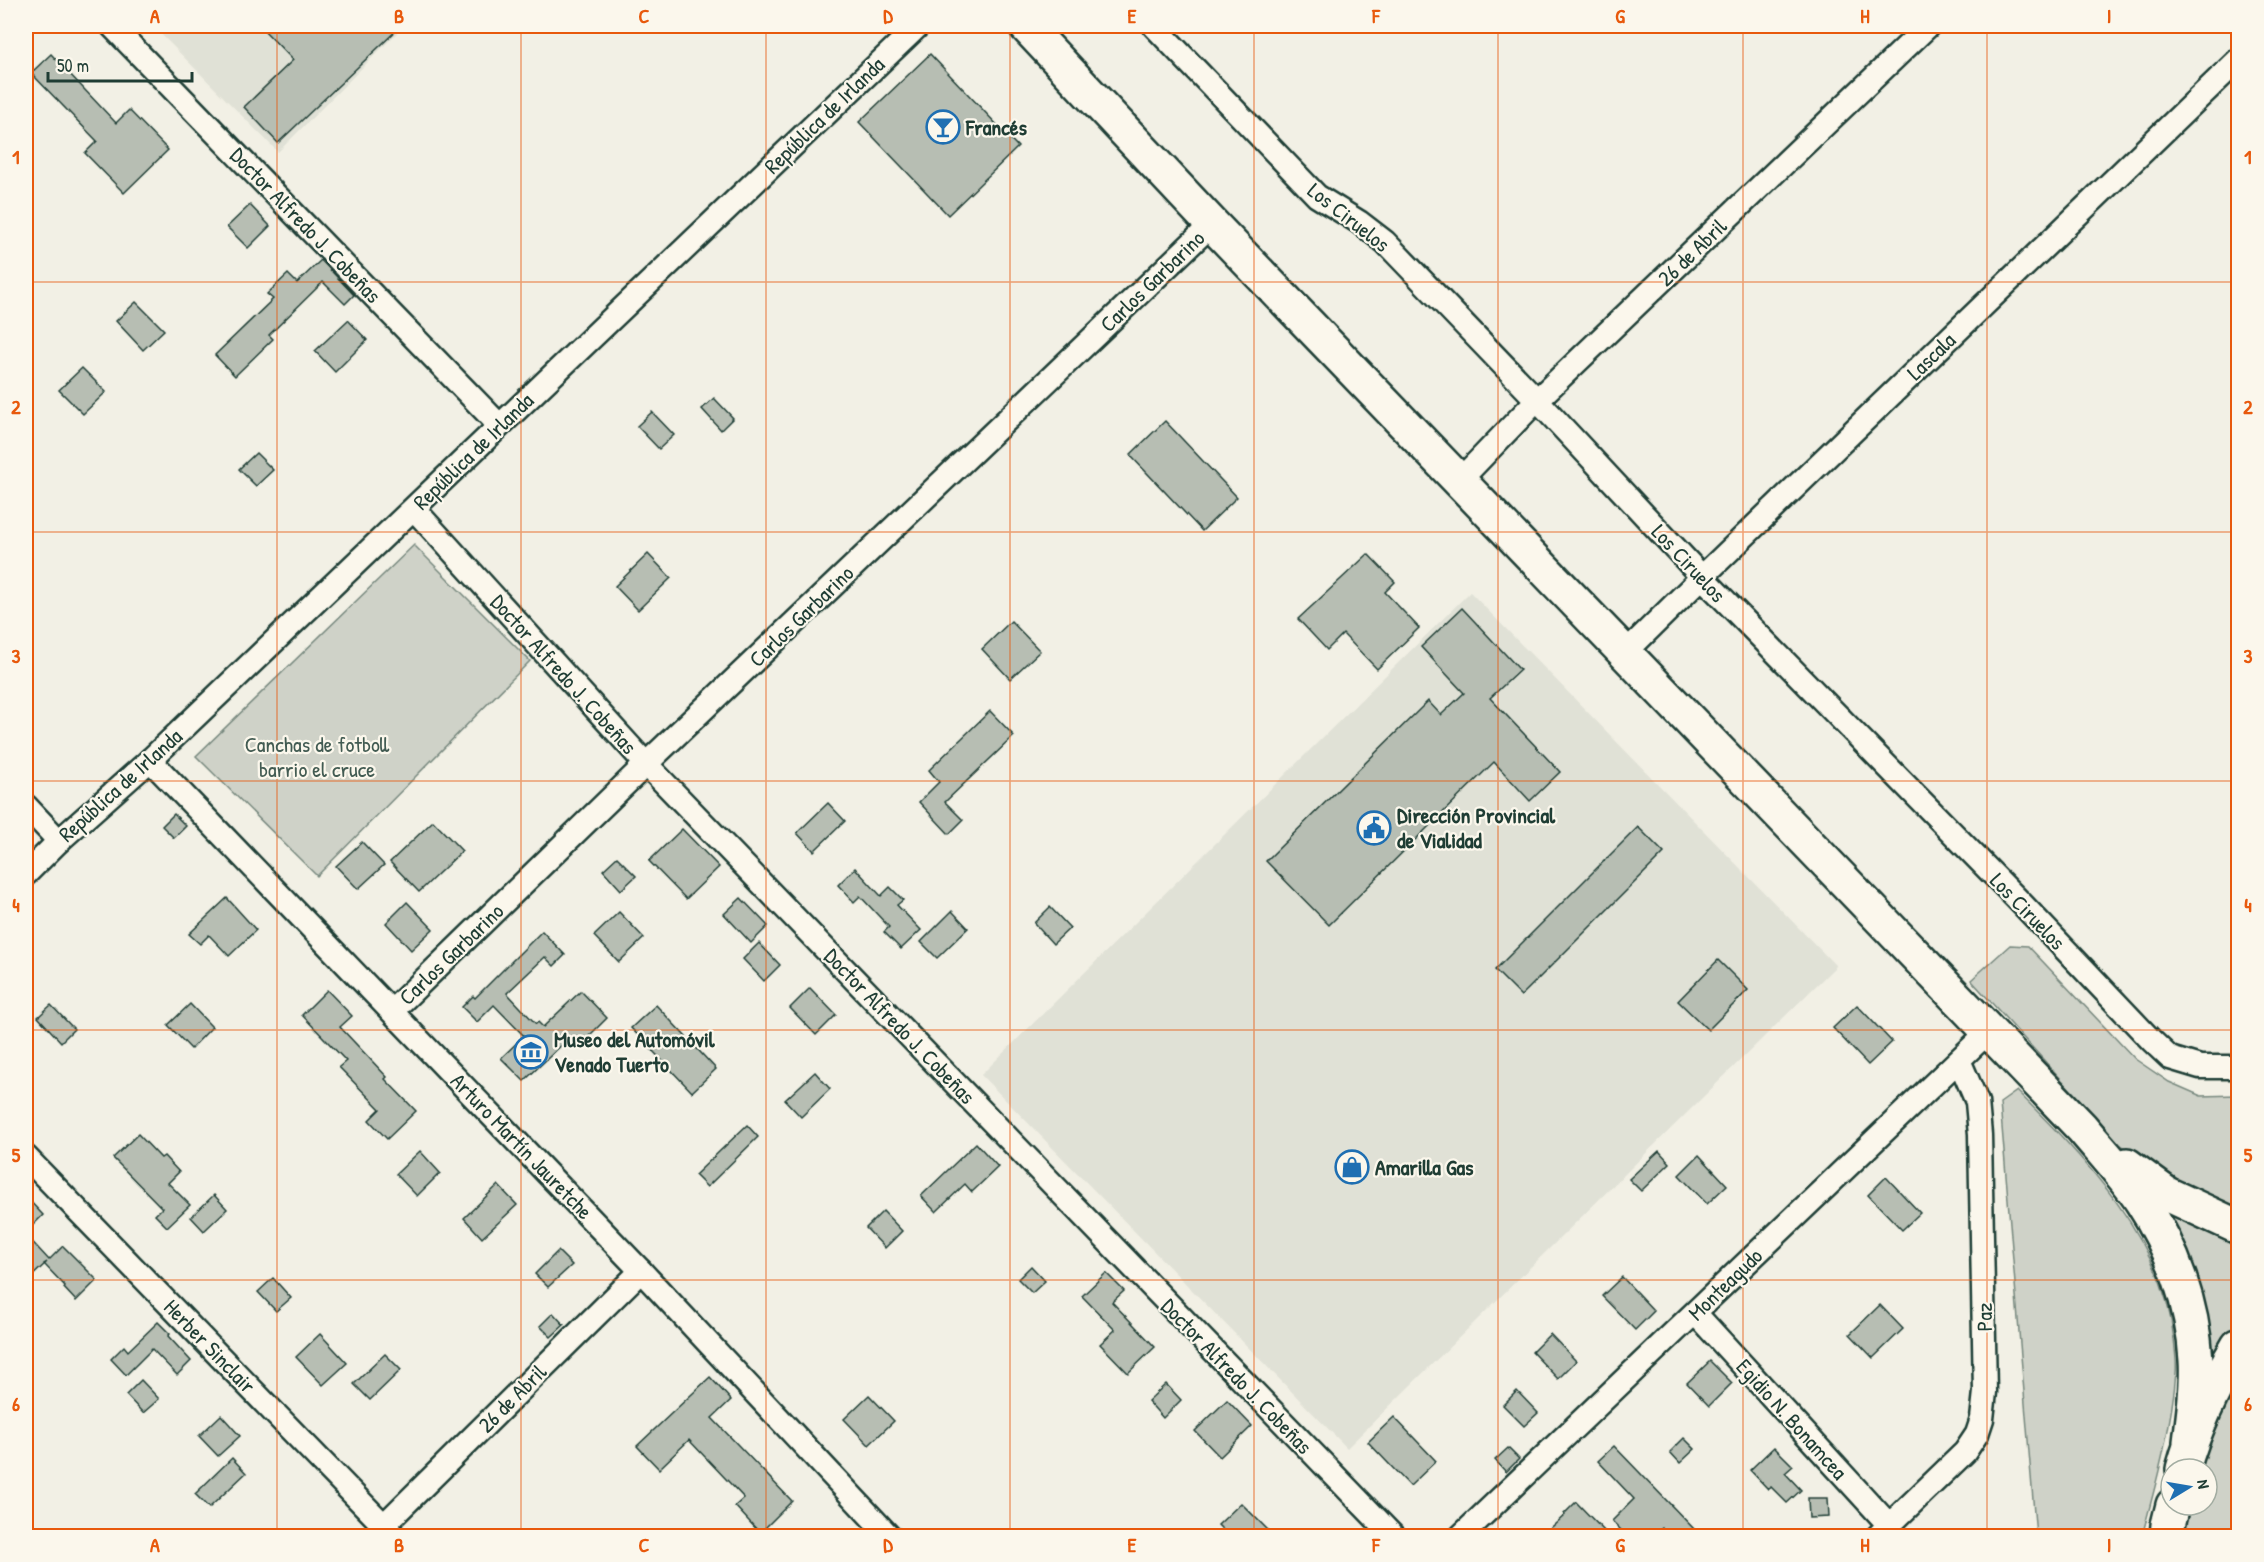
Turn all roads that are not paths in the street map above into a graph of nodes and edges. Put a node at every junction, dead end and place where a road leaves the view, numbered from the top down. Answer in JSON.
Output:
{"nodes":[{"id":1,"x":112,"y":26,"type":"edge"},
{"id":2,"x":918,"y":26,"type":"edge"},
{"id":3,"x":1026,"y":26,"type":"edge"},
{"id":4,"x":1154,"y":26,"type":"edge"},
{"id":5,"x":1928,"y":26,"type":"edge"},
{"id":6,"x":2238,"y":60,"type":"edge"},
{"id":7,"x":1212,"y":225,"type":"junction"},
{"id":8,"x":1537,"y":400,"type":"junction"},
{"id":9,"x":499,"y":425,"type":"junction"},
{"id":10,"x":1459,"y":481,"type":"junction"},
{"id":11,"x":414,"y":509,"type":"junction"},
{"id":12,"x":1702,"y":577,"type":"junction"},
{"id":13,"x":1625,"y":653,"type":"junction"},
{"id":14,"x":150,"y":760,"type":"junction"},
{"id":15,"x":646,"y":764,"type":"junction"},
{"id":16,"x":26,"y":806,"type":"edge"},
{"id":17,"x":59,"y":841,"type":"junction"},
{"id":18,"x":26,"y":874,"type":"edge"},
{"id":19,"x":392,"y":1011,"type":"junction"},
{"id":20,"x":1989,"y":1032,"type":"junction"},
{"id":21,"x":1959,"y":1060,"type":"junction"},
{"id":22,"x":2238,"y":1067,"type":"edge"},
{"id":23,"x":2082,"y":1128,"type":"junction"},
{"id":24,"x":26,"y":1156,"type":"edge"},
{"id":25,"x":2238,"y":1227,"type":"edge"},
{"id":26,"x":641,"y":1271,"type":"junction"},
{"id":27,"x":1695,"y":1313,"type":"junction"},
{"id":28,"x":2238,"y":1346,"type":"edge"},
{"id":29,"x":2186,"y":1456,"type":"edge"},
{"id":30,"x":389,"y":1531,"type":"edge"},
{"id":31,"x":1884,"y":1531,"type":"edge"},
{"id":32,"x":887,"y":1536,"type":"edge"},
{"id":33,"x":1393,"y":1536,"type":"edge"},
{"id":34,"x":1461,"y":1536,"type":"edge"}],
"edges":[{"from":1,"to":9,"type":"street","name":"Doctor Alfredo J. Cobeñas"},
{"from":2,"to":9,"type":"street","name":"República de Irlanda"},
{"from":3,"to":7,"type":"highway"},
{"from":4,"to":8,"type":"street","name":"Los Ciruelos"},
{"from":5,"to":8,"type":"street","name":"26 de Abril"},
{"from":6,"to":12,"type":"street","name":"Lascala"},
{"from":7,"to":10,"type":"highway"},
{"from":7,"to":15,"type":"street","name":"Carlos Garbarino"},
{"from":8,"to":10,"type":"street","name":"26 de Abril"},
{"from":8,"to":12,"type":"street","name":"Los Ciruelos"},
{"from":9,"to":11,"type":"street","name":"República de Irlanda"},
{"from":10,"to":13,"type":"highway"},
{"from":11,"to":14,"type":"street","name":"República de Irlanda"},
{"from":11,"to":15,"type":"street","name":"Doctor Alfredo J. Cobeñas"},
{"from":12,"to":13,"type":"street","name":"Lascala"},
{"from":12,"to":22,"type":"street","name":"Los Ciruelos"},
{"from":13,"to":20,"type":"highway"},
{"from":14,"to":17,"type":"street","name":"República de Irlanda"},
{"from":14,"to":19,"type":"street","name":"Arturo Martín Jauretche"},
{"from":15,"to":19,"type":"street","name":"Carlos Garbarino"},
{"from":15,"to":33,"type":"street","name":"Doctor Alfredo J. Cobeñas"},
{"from":16,"to":17,"type":"street"},
{"from":17,"to":18,"type":"street","name":"República de Irlanda"},
{"from":19,"to":26,"type":"street","name":"Arturo Martín Jauretche"},
{"from":20,"to":21,"type":"street","name":"Monteagudo"},
{"from":20,"to":23,"type":"highway"},
{"from":21,"to":27,"type":"street","name":"Monteagudo"},
{"from":21,"to":31,"type":"street","name":"Paz"},
{"from":23,"to":25,"type":"highway"},
{"from":23,"to":29,"type":"highway"},
{"from":24,"to":30,"type":"street","name":"Herber Sinclair"},
{"from":26,"to":30,"type":"street","name":"26 de Abril"},
{"from":26,"to":32,"type":"street","name":"Arturo Martín Jauretche"},
{"from":27,"to":31,"type":"street","name":"Egidio N. Bonamcea"},
{"from":27,"to":34,"type":"street","name":"Monteagudo"},
{"from":28,"to":29,"type":"highway"}]}
